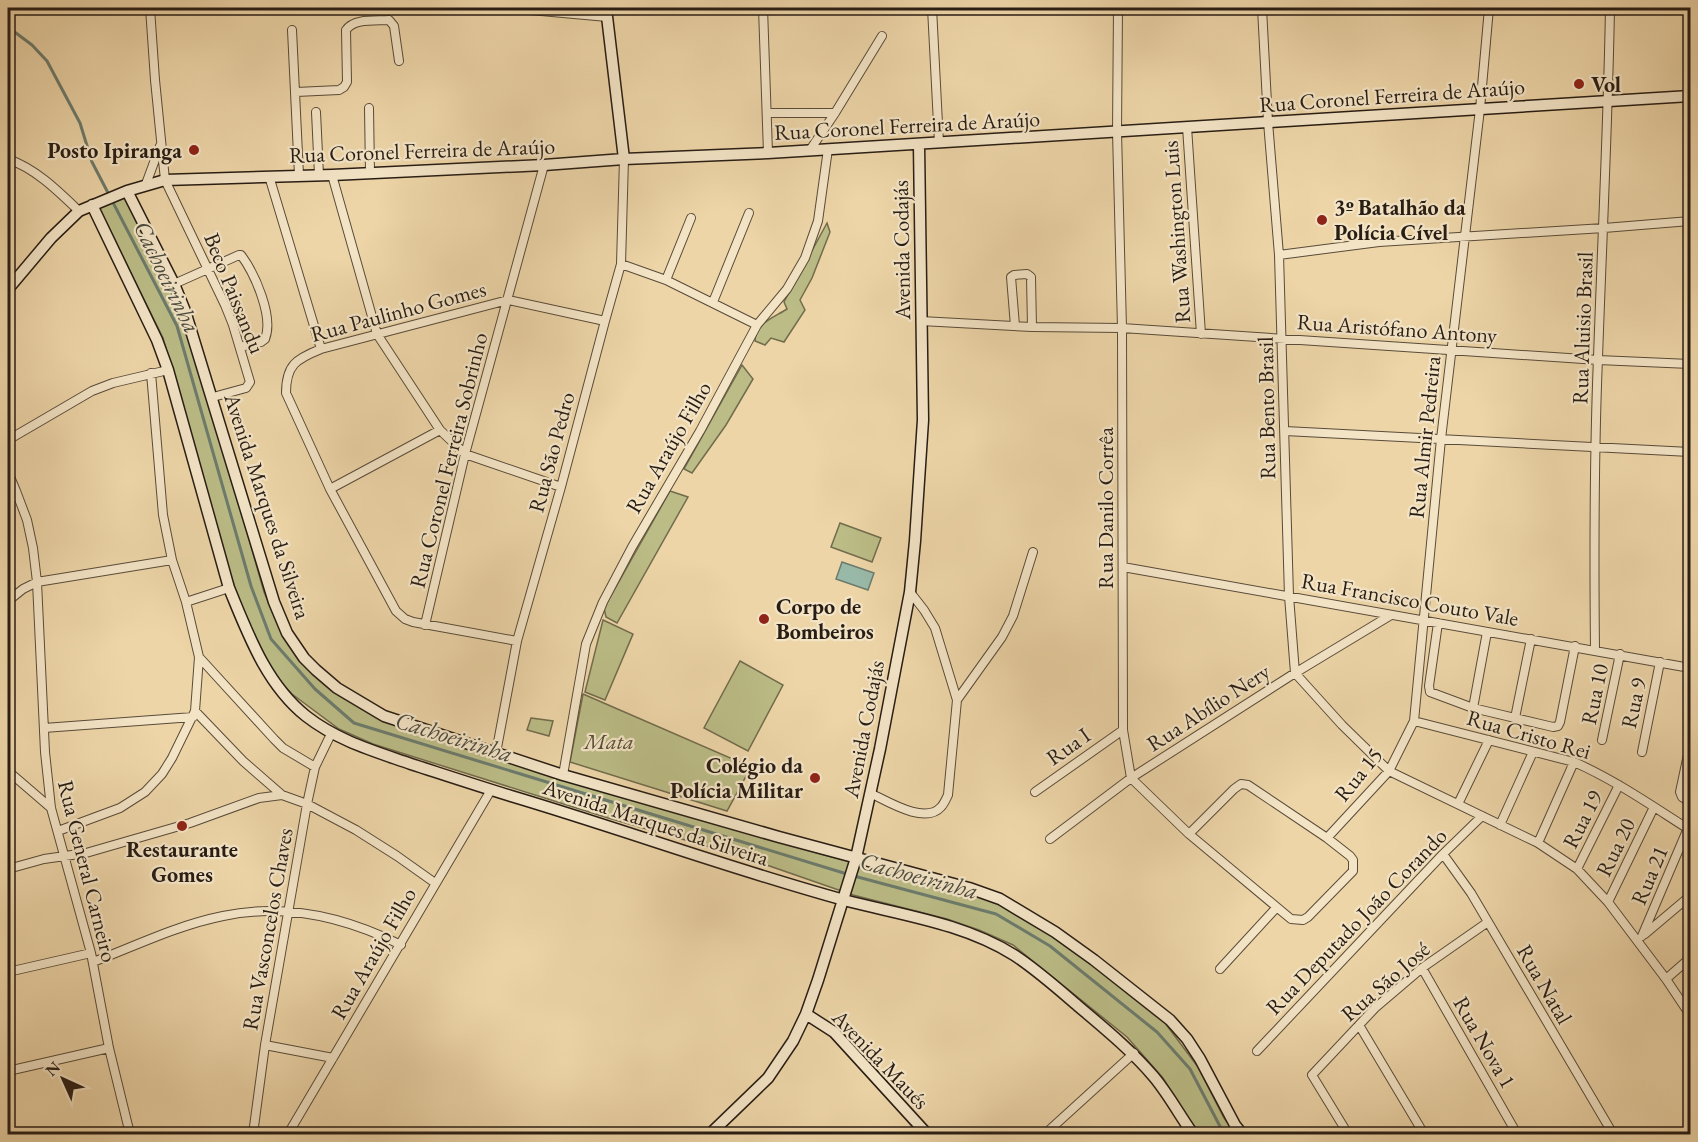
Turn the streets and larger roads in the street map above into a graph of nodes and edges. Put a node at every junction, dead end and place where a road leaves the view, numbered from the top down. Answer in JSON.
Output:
{"nodes":[{"id":1,"x":150,"y":8,"type":"edge"},
{"id":2,"x":507,"y":8,"type":"edge"},
{"id":3,"x":763,"y":8,"type":"edge"},
{"id":4,"x":932,"y":8,"type":"edge"},
{"id":5,"x":1118,"y":8,"type":"edge"},
{"id":6,"x":1262,"y":8,"type":"edge"},
{"id":7,"x":1489,"y":8,"type":"edge"},
{"id":8,"x":1610,"y":8,"type":"edge"},
{"id":9,"x":606,"y":12,"type":"edge"},
{"id":10,"x":292,"y":30,"type":"dead end"},
{"id":11,"x":882,"y":36,"type":"dead end"},
{"id":12,"x":399,"y":61,"type":"dead end"},
{"id":13,"x":296,"y":92,"type":"junction"},
{"id":14,"x":1690,"y":96,"type":"edge"},
{"id":15,"x":1609,"y":102,"type":"junction"},
{"id":16,"x":369,"y":108,"type":"dead end"},
{"id":17,"x":1480,"y":109,"type":"junction"},
{"id":18,"x":316,"y":112,"type":"dead end"},
{"id":19,"x":835,"y":112,"type":"junction"},
{"id":20,"x":767,"y":113,"type":"junction"},
{"id":21,"x":1268,"y":122,"type":"junction"},
{"id":22,"x":1187,"y":128,"type":"junction"},
{"id":23,"x":1117,"y":132,"type":"junction"},
{"id":24,"x":161,"y":142,"type":"junction"},
{"id":25,"x":939,"y":144,"type":"junction"},
{"id":26,"x":919,"y":145,"type":"junction"},
{"id":27,"x":828,"y":149,"type":"junction"},
{"id":28,"x":810,"y":150,"type":"junction"},
{"id":29,"x":768,"y":153,"type":"junction"},
{"id":30,"x":624,"y":159,"type":"junction"},
{"id":31,"x":8,"y":160,"type":"edge"},
{"id":32,"x":544,"y":165,"type":"junction"},
{"id":33,"x":370,"y":172,"type":"junction"},
{"id":34,"x":299,"y":175,"type":"junction"},
{"id":35,"x":319,"y":175,"type":"junction"},
{"id":36,"x":332,"y":175,"type":"junction"},
{"id":37,"x":269,"y":176,"type":"junction"},
{"id":38,"x":165,"y":180,"type":"junction"},
{"id":39,"x":146,"y":184,"type":"junction"},
{"id":40,"x":123,"y":193,"type":"junction"},
{"id":41,"x":95,"y":205,"type":"junction"},
{"id":42,"x":79,"y":211,"type":"junction"},
{"id":43,"x":749,"y":213,"type":"dead end"},
{"id":44,"x":691,"y":218,"type":"dead end"},
{"id":45,"x":1690,"y":221,"type":"edge"},
{"id":46,"x":1604,"y":228,"type":"junction"},
{"id":47,"x":1464,"y":237,"type":"junction"},
{"id":48,"x":1279,"y":255,"type":"junction"},
{"id":49,"x":621,"y":264,"type":"junction"},
{"id":50,"x":208,"y":269,"type":"junction"},
{"id":51,"x":666,"y":280,"type":"junction"},
{"id":52,"x":174,"y":284,"type":"junction"},
{"id":53,"x":8,"y":289,"type":"edge"},
{"id":54,"x":508,"y":300,"type":"junction"},
{"id":55,"x":713,"y":302,"type":"junction"},
{"id":56,"x":605,"y":321,"type":"junction"},
{"id":57,"x":921,"y":321,"type":"junction"},
{"id":58,"x":757,"y":324,"type":"junction"},
{"id":59,"x":1014,"y":326,"type":"junction"},
{"id":60,"x":1032,"y":327,"type":"junction"},
{"id":61,"x":1122,"y":328,"type":"junction"},
{"id":62,"x":377,"y":334,"type":"junction"},
{"id":63,"x":1201,"y":334,"type":"junction"},
{"id":64,"x":1283,"y":339,"type":"junction"},
{"id":65,"x":240,"y":347,"type":"junction"},
{"id":66,"x":321,"y":349,"type":"junction"},
{"id":67,"x":1452,"y":350,"type":"junction"},
{"id":68,"x":1598,"y":360,"type":"junction"},
{"id":69,"x":1690,"y":364,"type":"edge"},
{"id":70,"x":168,"y":370,"type":"junction"},
{"id":71,"x":151,"y":373,"type":"junction"},
{"id":72,"x":213,"y":397,"type":"junction"},
{"id":73,"x":440,"y":430,"type":"junction"},
{"id":74,"x":1285,"y":431,"type":"junction"},
{"id":75,"x":1441,"y":439,"type":"junction"},
{"id":76,"x":8,"y":440,"type":"edge"},
{"id":77,"x":1596,"y":447,"type":"junction"},
{"id":78,"x":1690,"y":452,"type":"edge"},
{"id":79,"x":465,"y":454,"type":"junction"},
{"id":80,"x":8,"y":472,"type":"edge"},
{"id":81,"x":561,"y":487,"type":"junction"},
{"id":82,"x":330,"y":489,"type":"junction"},
{"id":83,"x":1033,"y":552,"type":"dead end"},
{"id":84,"x":172,"y":560,"type":"junction"},
{"id":85,"x":1123,"y":567,"type":"junction"},
{"id":86,"x":37,"y":582,"type":"junction"},
{"id":87,"x":229,"y":588,"type":"junction"},
{"id":88,"x":910,"y":592,"type":"junction"},
{"id":89,"x":1289,"y":596,"type":"junction"},
{"id":90,"x":8,"y":601,"type":"edge"},
{"id":91,"x":186,"y":602,"type":"junction"},
{"id":92,"x":1391,"y":615,"type":"junction"},
{"id":93,"x":1424,"y":621,"type":"junction"},
{"id":94,"x":1438,"y":623,"type":"junction"},
{"id":95,"x":425,"y":625,"type":"junction"},
{"id":96,"x":1487,"y":632,"type":"junction"},
{"id":97,"x":1530,"y":639,"type":"junction"},
{"id":98,"x":517,"y":641,"type":"junction"},
{"id":99,"x":1575,"y":646,"type":"junction"},
{"id":100,"x":1595,"y":650,"type":"junction"},
{"id":101,"x":1620,"y":654,"type":"junction"},
{"id":102,"x":199,"y":657,"type":"junction"},
{"id":103,"x":1660,"y":662,"type":"junction"},
{"id":104,"x":1690,"y":668,"type":"edge"},
{"id":105,"x":1295,"y":673,"type":"junction"},
{"id":106,"x":957,"y":700,"type":"junction"},
{"id":107,"x":1473,"y":708,"type":"junction"},
{"id":108,"x":194,"y":714,"type":"junction"},
{"id":109,"x":1515,"y":718,"type":"junction"},
{"id":110,"x":1414,"y":720,"type":"junction"},
{"id":111,"x":44,"y":728,"type":"junction"},
{"id":112,"x":1123,"y":730,"type":"junction"},
{"id":113,"x":331,"y":734,"type":"junction"},
{"id":114,"x":1489,"y":740,"type":"junction"},
{"id":115,"x":1602,"y":740,"type":"dead end"},
{"id":116,"x":1690,"y":745,"type":"edge"},
{"id":117,"x":1533,"y":752,"type":"junction"},
{"id":118,"x":1642,"y":752,"type":"dead end"},
{"id":119,"x":496,"y":753,"type":"junction"},
{"id":120,"x":1574,"y":762,"type":"junction"},
{"id":121,"x":315,"y":767,"type":"junction"},
{"id":122,"x":8,"y":771,"type":"edge"},
{"id":123,"x":1389,"y":771,"type":"junction"},
{"id":124,"x":562,"y":775,"type":"junction"},
{"id":125,"x":1131,"y":777,"type":"junction"},
{"id":126,"x":1619,"y":785,"type":"junction"},
{"id":127,"x":491,"y":790,"type":"junction"},
{"id":128,"x":1035,"y":792,"type":"dead end"},
{"id":129,"x":870,"y":793,"type":"junction"},
{"id":130,"x":282,"y":795,"type":"junction"},
{"id":131,"x":1690,"y":802,"type":"edge"},
{"id":132,"x":307,"y":804,"type":"junction"},
{"id":133,"x":1458,"y":804,"type":"junction"},
{"id":134,"x":1654,"y":807,"type":"junction"},
{"id":135,"x":51,"y":808,"type":"junction"},
{"id":136,"x":1482,"y":816,"type":"junction"},
{"id":137,"x":1500,"y":825,"type":"junction"},
{"id":138,"x":1689,"y":829,"type":"edge"},
{"id":139,"x":58,"y":831,"type":"junction"},
{"id":140,"x":1189,"y":834,"type":"junction"},
{"id":141,"x":1327,"y":838,"type":"junction"},
{"id":142,"x":1050,"y":839,"type":"dead end"},
{"id":143,"x":1538,"y":843,"type":"junction"},
{"id":144,"x":1443,"y":854,"type":"junction"},
{"id":145,"x":65,"y":856,"type":"junction"},
{"id":146,"x":855,"y":861,"type":"junction"},
{"id":147,"x":8,"y":869,"type":"edge"},
{"id":148,"x":1577,"y":869,"type":"junction"},
{"id":149,"x":435,"y":883,"type":"junction"},
{"id":150,"x":844,"y":895,"type":"junction"},
{"id":151,"x":1690,"y":896,"type":"edge"},
{"id":152,"x":1608,"y":902,"type":"junction"},
{"id":153,"x":1276,"y":908,"type":"junction"},
{"id":154,"x":288,"y":911,"type":"junction"},
{"id":155,"x":1488,"y":922,"type":"junction"},
{"id":156,"x":1640,"y":939,"type":"junction"},
{"id":157,"x":400,"y":945,"type":"junction"},
{"id":158,"x":91,"y":953,"type":"junction"},
{"id":159,"x":1690,"y":958,"type":"edge"},
{"id":160,"x":93,"y":962,"type":"junction"},
{"id":161,"x":1422,"y":968,"type":"junction"},
{"id":162,"x":1220,"y":969,"type":"dead end"},
{"id":163,"x":8,"y":972,"type":"edge"},
{"id":164,"x":1666,"y":979,"type":"junction"},
{"id":165,"x":806,"y":1014,"type":"junction"},
{"id":166,"x":1690,"y":1014,"type":"edge"},
{"id":167,"x":1359,"y":1025,"type":"junction"},
{"id":168,"x":265,"y":1045,"type":"junction"},
{"id":169,"x":109,"y":1048,"type":"junction"},
{"id":170,"x":1257,"y":1051,"type":"dead end"},
{"id":171,"x":1134,"y":1053,"type":"junction"},
{"id":172,"x":333,"y":1058,"type":"junction"},
{"id":173,"x":8,"y":1071,"type":"edge"},
{"id":174,"x":130,"y":1134,"type":"edge"},
{"id":175,"x":253,"y":1134,"type":"edge"},
{"id":176,"x":288,"y":1134,"type":"edge"},
{"id":177,"x":710,"y":1134,"type":"edge"},
{"id":178,"x":927,"y":1134,"type":"edge"},
{"id":179,"x":1045,"y":1134,"type":"edge"},
{"id":180,"x":1193,"y":1134,"type":"edge"},
{"id":181,"x":1242,"y":1134,"type":"edge"},
{"id":182,"x":1348,"y":1134,"type":"edge"},
{"id":183,"x":1424,"y":1134,"type":"edge"},
{"id":184,"x":1517,"y":1134,"type":"edge"},
{"id":185,"x":1613,"y":1134,"type":"edge"}],
"edges":[{"from":1,"to":24,"type":"street","name":"Beco Paissandu"},
{"from":2,"to":9,"type":"street"},
{"from":3,"to":20,"type":"street"},
{"from":4,"to":25,"type":"street"},
{"from":5,"to":23,"type":"street","name":"Rua Danilo Corrêa"},
{"from":6,"to":21,"type":"street","name":"Rua Bento Brasil"},
{"from":7,"to":17,"type":"street","name":"Rua Almir Pedreira"},
{"from":8,"to":15,"type":"street","name":"Rua Aluisio Brasil"},
{"from":9,"to":30,"type":"street"},
{"from":10,"to":13,"type":"street"},
{"from":11,"to":19,"type":"street"},
{"from":12,"to":13,"type":"street"},
{"from":13,"to":34,"type":"street"},
{"from":14,"to":15,"type":"street","name":"Rua Coronel Ferreira de Araújo"},
{"from":15,"to":17,"type":"street","name":"Rua Coronel Ferreira de Araújo"},
{"from":15,"to":46,"type":"street","name":"Rua Aluisio Brasil"},
{"from":16,"to":33,"type":"street"},
{"from":17,"to":21,"type":"street","name":"Rua Coronel Ferreira de Araújo"},
{"from":17,"to":47,"type":"street","name":"Rua Almir Pedreira"},
{"from":18,"to":35,"type":"street"},
{"from":19,"to":20,"type":"street"},
{"from":19,"to":28,"type":"street"},
{"from":20,"to":29,"type":"street"},
{"from":21,"to":22,"type":"street","name":"Rua Coronel Ferreira de Araújo"},
{"from":21,"to":48,"type":"street","name":"Rua Bento Brasil"},
{"from":22,"to":23,"type":"street","name":"Rua Coronel Ferreira de Araújo"},
{"from":22,"to":63,"type":"street","name":"Rua Washington Luis"},
{"from":23,"to":25,"type":"street","name":"Rua Coronel Ferreira de Araújo"},
{"from":23,"to":61,"type":"street","name":"Rua Danilo Corrêa"},
{"from":24,"to":38,"type":"street","name":"Beco Paissandu"},
{"from":24,"to":39,"type":"street"},
{"from":25,"to":26,"type":"street","name":"Rua Coronel Ferreira de Araújo"},
{"from":26,"to":27,"type":"street","name":"Rua Coronel Ferreira de Araújo"},
{"from":26,"to":57,"type":"street","name":"Avenida Codajás"},
{"from":27,"to":28,"type":"street","name":"Rua Coronel Ferreira de Araújo"},
{"from":27,"to":58,"type":"street","name":"Rua Araújo Filho"},
{"from":28,"to":29,"type":"street","name":"Rua Coronel Ferreira de Araújo"},
{"from":29,"to":30,"type":"street","name":"Rua Coronel Ferreira de Araújo"},
{"from":30,"to":32,"type":"street","name":"Rua Coronel Ferreira de Araújo"},
{"from":30,"to":49,"type":"street","name":"Rua São Pedro"},
{"from":31,"to":42,"type":"street"},
{"from":32,"to":33,"type":"street","name":"Rua Coronel Ferreira de Araújo"},
{"from":32,"to":54,"type":"street","name":"Rua Coronel Ferreira Sobrinho"},
{"from":33,"to":36,"type":"street","name":"Rua Coronel Ferreira de Araújo"},
{"from":34,"to":35,"type":"street","name":"Rua Coronel Ferreira de Araújo"},
{"from":34,"to":37,"type":"street","name":"Rua Coronel Ferreira de Araújo"},
{"from":35,"to":36,"type":"street","name":"Rua Coronel Ferreira de Araújo"},
{"from":36,"to":62,"type":"street"},
{"from":37,"to":38,"type":"street","name":"Rua Coronel Ferreira de Araújo"},
{"from":37,"to":66,"type":"street"},
{"from":38,"to":39,"type":"street","name":"Rua Coronel Ferreira de Araújo"},
{"from":38,"to":50,"type":"street","name":"Beco Paissandu"},
{"from":39,"to":40,"type":"street","name":"Rua Coronel Ferreira de Araújo"},
{"from":40,"to":41,"type":"street","name":"Rua Coronel Ferreira de Araújo"},
{"from":40,"to":52,"type":"street","name":"Avenida Marques da Silveira"},
{"from":41,"to":42,"type":"street","name":"Rua Coronel Ferreira de Araújo"},
{"from":41,"to":70,"type":"street","name":"Avenida Marques da Silveira"},
{"from":42,"to":53,"type":"street"},
{"from":43,"to":55,"type":"street"},
{"from":44,"to":51,"type":"street"},
{"from":45,"to":46,"type":"street"},
{"from":46,"to":47,"type":"street"},
{"from":46,"to":68,"type":"street","name":"Rua Aluisio Brasil"},
{"from":47,"to":48,"type":"street"},
{"from":47,"to":67,"type":"street","name":"Rua Almir Pedreira"},
{"from":48,"to":64,"type":"street","name":"Rua Bento Brasil"},
{"from":49,"to":51,"type":"street"},
{"from":49,"to":56,"type":"street","name":"Rua São Pedro"},
{"from":50,"to":52,"type":"street"},
{"from":50,"to":65,"type":"street","name":"Beco Paissandu"},
{"from":50,"to":65,"type":"street"},
{"from":51,"to":55,"type":"street"},
{"from":52,"to":72,"type":"street","name":"Avenida Marques da Silveira"},
{"from":54,"to":56,"type":"street","name":"Rua Paulinho Gomes"},
{"from":54,"to":62,"type":"street","name":"Rua Paulinho Gomes"},
{"from":54,"to":79,"type":"street","name":"Rua Coronel Ferreira Sobrinho"},
{"from":55,"to":58,"type":"street"},
{"from":56,"to":81,"type":"street","name":"Rua São Pedro"},
{"from":57,"to":59,"type":"street","name":"Rua Aristófano Antony"},
{"from":57,"to":88,"type":"street","name":"Avenida Codajás"},
{"from":58,"to":124,"type":"street","name":"Rua Araújo Filho"},
{"from":59,"to":60,"type":"street","name":"Rua Aristófano Antony"},
{"from":59,"to":60,"type":"street"},
{"from":60,"to":61,"type":"street","name":"Rua Aristófano Antony"},
{"from":61,"to":63,"type":"street","name":"Rua Aristófano Antony"},
{"from":61,"to":85,"type":"street","name":"Rua Danilo Corrêa"},
{"from":62,"to":66,"type":"street","name":"Rua Paulinho Gomes"},
{"from":62,"to":73,"type":"street"},
{"from":63,"to":64,"type":"street","name":"Rua Aristófano Antony"},
{"from":64,"to":67,"type":"street","name":"Rua Aristófano Antony"},
{"from":64,"to":74,"type":"street","name":"Rua Bento Brasil"},
{"from":65,"to":72,"type":"street","name":"Beco Paissandu"},
{"from":66,"to":82,"type":"street","name":"Rua Paulinho Gomes"},
{"from":67,"to":68,"type":"street","name":"Rua Aristófano Antony"},
{"from":67,"to":75,"type":"street","name":"Rua Almir Pedreira"},
{"from":68,"to":69,"type":"street","name":"Rua Aristófano Antony"},
{"from":68,"to":77,"type":"street","name":"Rua Aluisio Brasil"},
{"from":70,"to":71,"type":"street"},
{"from":70,"to":87,"type":"street","name":"Avenida Marques da Silveira"},
{"from":71,"to":76,"type":"street"},
{"from":71,"to":84,"type":"street"},
{"from":72,"to":119,"type":"street","name":"Avenida Marques da Silveira"},
{"from":73,"to":79,"type":"street"},
{"from":73,"to":82,"type":"street"},
{"from":74,"to":75,"type":"street"},
{"from":74,"to":89,"type":"street","name":"Rua Bento Brasil"},
{"from":75,"to":77,"type":"street"},
{"from":75,"to":93,"type":"street","name":"Rua Almir Pedreira"},
{"from":77,"to":78,"type":"street"},
{"from":77,"to":100,"type":"street","name":"Rua Aluisio Brasil"},
{"from":79,"to":81,"type":"street"},
{"from":79,"to":95,"type":"street","name":"Rua Coronel Ferreira Sobrinho"},
{"from":80,"to":86,"type":"street","name":"Rua General Carneiro"},
{"from":81,"to":98,"type":"street","name":"Rua São Pedro"},
{"from":82,"to":95,"type":"street","name":"Rua Paulinho Gomes"},
{"from":83,"to":106,"type":"street"},
{"from":84,"to":86,"type":"street"},
{"from":84,"to":91,"type":"street"},
{"from":85,"to":89,"type":"street","name":"Rua Francisco Couto Vale"},
{"from":85,"to":112,"type":"street","name":"Rua Danilo Corrêa"},
{"from":86,"to":90,"type":"street"},
{"from":86,"to":111,"type":"street","name":"Rua General Carneiro"},
{"from":87,"to":91,"type":"street"},
{"from":87,"to":113,"type":"street","name":"Avenida Marques da Silveira"},
{"from":88,"to":106,"type":"street"},
{"from":88,"to":129,"type":"street","name":"Avenida Codajás"},
{"from":89,"to":92,"type":"street","name":"Rua Francisco Couto Vale"},
{"from":89,"to":105,"type":"street","name":"Rua Bento Brasil"},
{"from":91,"to":102,"type":"street"},
{"from":92,"to":93,"type":"street","name":"Rua Francisco Couto Vale"},
{"from":92,"to":105,"type":"street","name":"Rua Abílio Nery"},
{"from":93,"to":94,"type":"street","name":"Rua Francisco Couto Vale"},
{"from":93,"to":110,"type":"street","name":"Rua 15"},
{"from":94,"to":96,"type":"street","name":"Rua Francisco Couto Vale"},
{"from":94,"to":107,"type":"street"},
{"from":95,"to":98,"type":"street","name":"Rua Paulinho Gomes"},
{"from":96,"to":97,"type":"street","name":"Rua Francisco Couto Vale"},
{"from":96,"to":107,"type":"street"},
{"from":97,"to":99,"type":"street","name":"Rua Francisco Couto Vale"},
{"from":97,"to":109,"type":"street"},
{"from":98,"to":119,"type":"street","name":"Rua São Pedro"},
{"from":99,"to":100,"type":"street","name":"Rua Francisco Couto Vale"},
{"from":99,"to":109,"type":"street"},
{"from":100,"to":101,"type":"street","name":"Rua Francisco Couto Vale"},
{"from":101,"to":103,"type":"street","name":"Rua Francisco Couto Vale"},
{"from":101,"to":115,"type":"street","name":"Rua 10"},
{"from":102,"to":108,"type":"street"},
{"from":102,"to":121,"type":"street"},
{"from":103,"to":104,"type":"street","name":"Rua Francisco Couto Vale"},
{"from":103,"to":118,"type":"street","name":"Rua 9"},
{"from":105,"to":123,"type":"street"},
{"from":105,"to":125,"type":"street","name":"Rua Abílio Nery"},
{"from":106,"to":129,"type":"street"},
{"from":107,"to":109,"type":"street"},
{"from":108,"to":111,"type":"street"},
{"from":108,"to":130,"type":"street"},
{"from":108,"to":139,"type":"street"},
{"from":110,"to":114,"type":"street","name":"Rua Cristo Rei"},
{"from":110,"to":123,"type":"street","name":"Rua 15"},
{"from":111,"to":135,"type":"street","name":"Rua General Carneiro"},
{"from":112,"to":125,"type":"street","name":"Rua Danilo Corrêa"},
{"from":112,"to":128,"type":"street","name":"Rua I"},
{"from":113,"to":121,"type":"street","name":"Rua Vasconcelos Chaves"},
{"from":113,"to":127,"type":"street","name":"Avenida Marques da Silveira"},
{"from":114,"to":117,"type":"street","name":"Rua Cristo Rei"},
{"from":114,"to":133,"type":"street"},
{"from":116,"to":131,"type":"street"},
{"from":117,"to":120,"type":"street","name":"Rua Cristo Rei"},
{"from":117,"to":137,"type":"street"},
{"from":119,"to":124,"type":"street","name":"Avenida Marques da Silveira"},
{"from":120,"to":126,"type":"street","name":"Rua Cristo Rei"},
{"from":120,"to":143,"type":"street"},
{"from":121,"to":132,"type":"street","name":"Rua Vasconcelos Chaves"},
{"from":122,"to":135,"type":"street"},
{"from":123,"to":133,"type":"street"},
{"from":123,"to":141,"type":"street","name":"Rua 15"},
{"from":124,"to":146,"type":"street","name":"Avenida Marques da Silveira"},
{"from":125,"to":140,"type":"street"},
{"from":125,"to":142,"type":"street","name":"Rua Abílio Nery"},
{"from":126,"to":134,"type":"street","name":"Rua Cristo Rei"},
{"from":126,"to":148,"type":"street","name":"Rua 19"},
{"from":127,"to":149,"type":"street","name":"Rua Araújo Filho"},
{"from":127,"to":150,"type":"street","name":"Avenida Marques da Silveira"},
{"from":129,"to":146,"type":"street","name":"Avenida Codajás"},
{"from":130,"to":132,"type":"street"},
{"from":130,"to":145,"type":"street"},
{"from":132,"to":149,"type":"street"},
{"from":132,"to":154,"type":"street","name":"Rua Vasconcelos Chaves"},
{"from":133,"to":136,"type":"street"},
{"from":134,"to":138,"type":"street","name":"Rua Cristo Rei"},
{"from":134,"to":152,"type":"street","name":"Rua 20"},
{"from":135,"to":139,"type":"street","name":"Rua General Carneiro"},
{"from":136,"to":137,"type":"street"},
{"from":136,"to":144,"type":"street","name":"Rua Deputado João Corando"},
{"from":137,"to":143,"type":"street"},
{"from":138,"to":156,"type":"street","name":"Rua 21"},
{"from":139,"to":145,"type":"street","name":"Rua General Carneiro"},
{"from":140,"to":141,"type":"street"},
{"from":140,"to":153,"type":"street"},
{"from":141,"to":153,"type":"street"},
{"from":143,"to":148,"type":"street"},
{"from":144,"to":155,"type":"street","name":"Rua Natal"},
{"from":144,"to":170,"type":"street","name":"Rua Deputado João Corando"},
{"from":145,"to":147,"type":"street"},
{"from":145,"to":158,"type":"street","name":"Rua General Carneiro"},
{"from":146,"to":150,"type":"street","name":"Avenida Codajás"},
{"from":146,"to":181,"type":"street","name":"Avenida Marques da Silveira"},
{"from":148,"to":152,"type":"street"},
{"from":149,"to":157,"type":"street","name":"Rua Araújo Filho"},
{"from":150,"to":165,"type":"street","name":"Avenida Codajás"},
{"from":150,"to":171,"type":"street","name":"Avenida Marques da Silveira"},
{"from":151,"to":156,"type":"street"},
{"from":152,"to":156,"type":"street"},
{"from":153,"to":162,"type":"street"},
{"from":154,"to":157,"type":"street"},
{"from":154,"to":160,"type":"street"},
{"from":154,"to":168,"type":"street","name":"Rua Vasconcelos Chaves"},
{"from":155,"to":161,"type":"street","name":"Rua São José"},
{"from":155,"to":185,"type":"street","name":"Rua Natal"},
{"from":156,"to":164,"type":"street"},
{"from":157,"to":172,"type":"street","name":"Rua Araújo Filho"},
{"from":158,"to":160,"type":"street","name":"Rua General Carneiro"},
{"from":158,"to":163,"type":"street"},
{"from":159,"to":164,"type":"street"},
{"from":160,"to":169,"type":"street","name":"Rua General Carneiro"},
{"from":161,"to":167,"type":"street","name":"Rua São José"},
{"from":161,"to":184,"type":"street","name":"Rua Nova 1"},
{"from":164,"to":166,"type":"street"},
{"from":165,"to":177,"type":"street","name":"Avenida Codajás"},
{"from":165,"to":178,"type":"street","name":"Avenida Maués"},
{"from":167,"to":182,"type":"street","name":"Rua São José"},
{"from":167,"to":183,"type":"street"},
{"from":168,"to":172,"type":"street"},
{"from":168,"to":175,"type":"street","name":"Rua Vasconcelos Chaves"},
{"from":169,"to":173,"type":"street"},
{"from":169,"to":174,"type":"street","name":"Rua General Carneiro"},
{"from":171,"to":179,"type":"street"},
{"from":171,"to":180,"type":"street","name":"Avenida Marques da Silveira"},
{"from":172,"to":176,"type":"street","name":"Rua Araújo Filho"}]}
